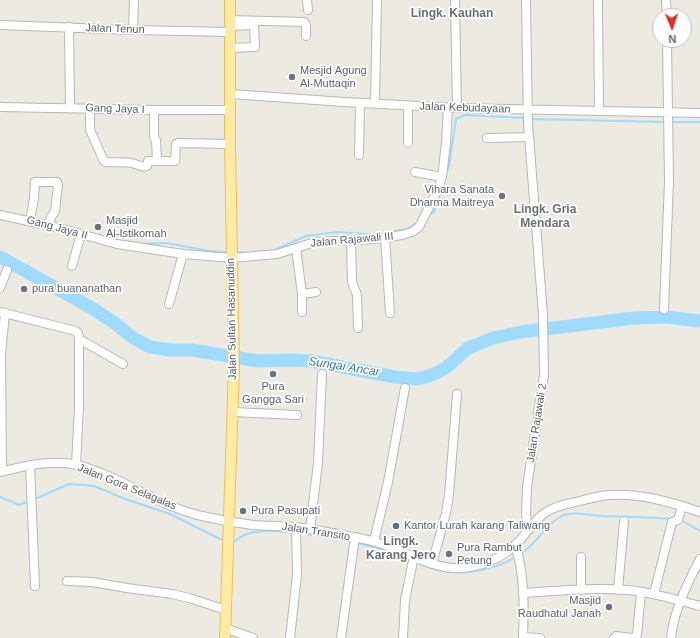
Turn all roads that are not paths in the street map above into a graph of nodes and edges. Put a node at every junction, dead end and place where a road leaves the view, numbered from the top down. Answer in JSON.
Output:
{"nodes":[{"id":1,"x":134,"y":0,"type":"edge"},
{"id":2,"x":230,"y":0,"type":"edge"},
{"id":3,"x":307,"y":0,"type":"edge"},
{"id":4,"x":377,"y":0,"type":"edge"},
{"id":5,"x":455,"y":0,"type":"edge"},
{"id":6,"x":526,"y":0,"type":"edge"},
{"id":7,"x":598,"y":0,"type":"edge"},
{"id":8,"x":308,"y":10,"type":"dead end"},
{"id":9,"x":0,"y":25,"type":"edge"},
{"id":10,"x":230,"y":26,"type":"junction"},
{"id":11,"x":69,"y":27,"type":"junction"},
{"id":12,"x":133,"y":30,"type":"junction"},
{"id":13,"x":306,"y":36,"type":"dead end"},
{"id":14,"x":230,"y":48,"type":"junction"},
{"id":15,"x":667,"y":48,"type":"edge"},
{"id":16,"x":231,"y":94,"type":"junction"},
{"id":17,"x":360,"y":103,"type":"junction"},
{"id":18,"x":375,"y":103,"type":"junction"},
{"id":19,"x":0,"y":106,"type":"edge"},
{"id":20,"x":408,"y":106,"type":"junction"},
{"id":21,"x":70,"y":108,"type":"junction"},
{"id":22,"x":90,"y":108,"type":"junction"},
{"id":23,"x":452,"y":108,"type":"junction"},
{"id":24,"x":154,"y":110,"type":"junction"},
{"id":25,"x":231,"y":110,"type":"junction"},
{"id":26,"x":599,"y":110,"type":"junction"},
{"id":27,"x":528,"y":111,"type":"junction"},
{"id":28,"x":700,"y":113,"type":"edge"},
{"id":29,"x":669,"y":114,"type":"junction"},
{"id":30,"x":529,"y":137,"type":"junction"},
{"id":31,"x":487,"y":138,"type":"dead end"},
{"id":32,"x":408,"y":143,"type":"dead end"},
{"id":33,"x":230,"y":144,"type":"junction"},
{"id":34,"x":359,"y":155,"type":"dead end"},
{"id":35,"x":157,"y":161,"type":"junction"},
{"id":36,"x":415,"y":172,"type":"dead end"},
{"id":37,"x":442,"y":177,"type":"junction"},
{"id":38,"x":0,"y":215,"type":"edge"},
{"id":39,"x":30,"y":218,"type":"junction"},
{"id":40,"x":49,"y":222,"type":"junction"},
{"id":41,"x":81,"y":234,"type":"junction"},
{"id":42,"x":385,"y":237,"type":"junction"},
{"id":43,"x":351,"y":240,"type":"junction"},
{"id":44,"x":296,"y":248,"type":"junction"},
{"id":45,"x":183,"y":254,"type":"junction"},
{"id":46,"x":232,"y":256,"type":"junction"},
{"id":47,"x":72,"y":266,"type":"dead end"},
{"id":48,"x":7,"y":270,"type":"dead end"},
{"id":49,"x":0,"y":288,"type":"edge"},
{"id":50,"x":316,"y":292,"type":"dead end"},
{"id":51,"x":302,"y":294,"type":"junction"},
{"id":52,"x":169,"y":304,"type":"dead end"},
{"id":53,"x":664,"y":309,"type":"dead end"},
{"id":54,"x":2,"y":312,"type":"edge"},
{"id":55,"x":302,"y":312,"type":"dead end"},
{"id":56,"x":390,"y":313,"type":"dead end"},
{"id":57,"x":358,"y":328,"type":"dead end"},
{"id":58,"x":79,"y":339,"type":"junction"},
{"id":59,"x":123,"y":364,"type":"dead end"},
{"id":60,"x":322,"y":374,"type":"dead end"},
{"id":61,"x":405,"y":388,"type":"dead end"},
{"id":62,"x":457,"y":394,"type":"dead end"},
{"id":63,"x":233,"y":412,"type":"junction"},
{"id":64,"x":297,"y":415,"type":"dead end"},
{"id":65,"x":30,"y":465,"type":"junction"},
{"id":66,"x":76,"y":465,"type":"junction"},
{"id":67,"x":1,"y":471,"type":"edge"},
{"id":68,"x":682,"y":506,"type":"junction"},
{"id":69,"x":700,"y":512,"type":"edge"},
{"id":70,"x":624,"y":521,"type":"dead end"},
{"id":71,"x":229,"y":522,"type":"junction"},
{"id":72,"x":310,"y":529,"type":"junction"},
{"id":73,"x":296,"y":530,"type":"junction"},
{"id":74,"x":528,"y":530,"type":"junction"},
{"id":75,"x":354,"y":541,"type":"junction"},
{"id":76,"x":374,"y":541,"type":"junction"},
{"id":77,"x":516,"y":547,"type":"junction"},
{"id":78,"x":581,"y":557,"type":"dead end"},
{"id":79,"x":413,"y":559,"type":"junction"},
{"id":80,"x":700,"y":559,"type":"edge"},
{"id":81,"x":432,"y":564,"type":"junction"},
{"id":82,"x":67,"y":581,"type":"dead end"},
{"id":83,"x":35,"y":586,"type":"dead end"},
{"id":84,"x":581,"y":590,"type":"junction"},
{"id":85,"x":618,"y":590,"type":"junction"},
{"id":86,"x":641,"y":592,"type":"junction"},
{"id":87,"x":523,"y":593,"type":"junction"},
{"id":88,"x":654,"y":594,"type":"junction"},
{"id":89,"x":680,"y":600,"type":"junction"},
{"id":90,"x":700,"y":606,"type":"edge"},
{"id":91,"x":226,"y":610,"type":"junction"},
{"id":92,"x":225,"y":635,"type":"edge"},
{"id":93,"x":220,"y":638,"type":"edge"},
{"id":94,"x":253,"y":638,"type":"edge"},
{"id":95,"x":290,"y":638,"type":"edge"},
{"id":96,"x":341,"y":638,"type":"edge"},
{"id":97,"x":403,"y":638,"type":"edge"},
{"id":98,"x":523,"y":638,"type":"edge"},
{"id":99,"x":540,"y":638,"type":"edge"},
{"id":100,"x":614,"y":638,"type":"edge"},
{"id":101,"x":632,"y":638,"type":"edge"},
{"id":102,"x":670,"y":638,"type":"edge"}],
"edges":[{"from":1,"to":12,"type":"street"},
{"from":2,"to":10,"type":"main road","name":"Jalan Sultan Hasanuddin"},
{"from":3,"to":8,"type":"street"},
{"from":4,"to":18,"type":"street"},
{"from":5,"to":23,"type":"street","name":"Jalan Rajawali III"},
{"from":6,"to":27,"type":"street","name":"Jalan Rajawali 2"},
{"from":7,"to":26,"type":"street"},
{"from":9,"to":11,"type":"street","name":"Jalan Tenun"},
{"from":10,"to":12,"type":"street","name":"Jalan Tenun"},
{"from":10,"to":13,"type":"street"},
{"from":10,"to":14,"type":"main road","name":"Jalan Sultan Hasanuddin"},
{"from":10,"to":14,"type":"street"},
{"from":11,"to":12,"type":"street","name":"Jalan Tenun"},
{"from":11,"to":21,"type":"street"},
{"from":14,"to":16,"type":"main road","name":"Jalan Sultan Hasanuddin"},
{"from":15,"to":29,"type":"street"},
{"from":16,"to":17,"type":"street","name":"Jalan Kebudayaan"},
{"from":16,"to":25,"type":"main road","name":"Jalan Sultan Hasanuddin"},
{"from":17,"to":18,"type":"street","name":"Jalan Kebudayaan"},
{"from":17,"to":34,"type":"street"},
{"from":18,"to":20,"type":"street","name":"Jalan Kebudayaan"},
{"from":19,"to":21,"type":"street","name":"Gang Jaya I"},
{"from":20,"to":23,"type":"street","name":"Jalan Kebudayaan"},
{"from":20,"to":32,"type":"street"},
{"from":21,"to":22,"type":"street","name":"Gang Jaya I"},
{"from":22,"to":24,"type":"street","name":"Gang Jaya I"},
{"from":22,"to":35,"type":"street"},
{"from":23,"to":27,"type":"street","name":"Jalan Kebudayaan"},
{"from":23,"to":37,"type":"street","name":"Jalan Rajawali III"},
{"from":24,"to":25,"type":"street","name":"Gang Jaya I"},
{"from":24,"to":35,"type":"street"},
{"from":25,"to":33,"type":"main road","name":"Jalan Sultan Hasanuddin"},
{"from":26,"to":27,"type":"street","name":"Jalan Kebudayaan"},
{"from":26,"to":29,"type":"street","name":"Jalan Kebudayaan"},
{"from":27,"to":30,"type":"street","name":"Jalan Rajawali 2"},
{"from":28,"to":29,"type":"street","name":"Jalan Kebudayaan"},
{"from":29,"to":53,"type":"street"},
{"from":30,"to":31,"type":"street"},
{"from":30,"to":74,"type":"street","name":"Jalan Rajawali 2"},
{"from":33,"to":35,"type":"street"},
{"from":33,"to":46,"type":"main road","name":"Jalan Sultan Hasanuddin"},
{"from":36,"to":37,"type":"street"},
{"from":37,"to":42,"type":"street","name":"Jalan Rajawali III"},
{"from":38,"to":39,"type":"street","name":"Gang Jaya II"},
{"from":39,"to":40,"type":"street","name":"Gang Jaya II"},
{"from":39,"to":40,"type":"street"},
{"from":40,"to":41,"type":"street","name":"Gang Jaya II"},
{"from":41,"to":45,"type":"street","name":"Gang Jaya II"},
{"from":41,"to":47,"type":"street"},
{"from":42,"to":43,"type":"street","name":"Jalan Rajawali III"},
{"from":42,"to":56,"type":"street"},
{"from":43,"to":44,"type":"street","name":"Jalan Rajawali III"},
{"from":43,"to":57,"type":"street"},
{"from":44,"to":46,"type":"street","name":"Jalan Rajawali III"},
{"from":44,"to":51,"type":"street"},
{"from":45,"to":46,"type":"street","name":"Gang Jaya II"},
{"from":45,"to":52,"type":"street"},
{"from":46,"to":63,"type":"main road","name":"Jalan Sultan Hasanuddin"},
{"from":48,"to":49,"type":"street"},
{"from":50,"to":51,"type":"street"},
{"from":51,"to":55,"type":"street"},
{"from":54,"to":58,"type":"street"},
{"from":54,"to":67,"type":"street"},
{"from":58,"to":59,"type":"street"},
{"from":58,"to":66,"type":"street"},
{"from":60,"to":72,"type":"street"},
{"from":61,"to":76,"type":"street"},
{"from":62,"to":81,"type":"street"},
{"from":63,"to":64,"type":"street"},
{"from":63,"to":71,"type":"main road","name":"Jalan Sultan Hasanuddin"},
{"from":65,"to":66,"type":"street","name":"Jalan Gora Selagalas"},
{"from":65,"to":67,"type":"street","name":"Jalan Gora Selagalas"},
{"from":65,"to":83,"type":"street"},
{"from":66,"to":71,"type":"street","name":"Jalan Gora Selagalas"},
{"from":68,"to":69,"type":"street","name":"Jalan Transito"},
{"from":68,"to":74,"type":"street","name":"Jalan Transito"},
{"from":68,"to":88,"type":"street"},
{"from":70,"to":85,"type":"street"},
{"from":71,"to":73,"type":"street","name":"Jalan Transito"},
{"from":71,"to":91,"type":"main road","name":"Jalan Sultan Hasanuddin"},
{"from":72,"to":73,"type":"street","name":"Jalan Transito"},
{"from":72,"to":75,"type":"street","name":"Jalan Transito"},
{"from":73,"to":95,"type":"street"},
{"from":74,"to":77,"type":"street","name":"Jalan Transito"},
{"from":75,"to":76,"type":"street","name":"Jalan Transito"},
{"from":75,"to":96,"type":"street"},
{"from":76,"to":79,"type":"street","name":"Jalan Transito"},
{"from":77,"to":81,"type":"street","name":"Jalan Transito"},
{"from":77,"to":87,"type":"street"},
{"from":78,"to":84,"type":"street"},
{"from":79,"to":81,"type":"street","name":"Jalan Transito"},
{"from":79,"to":97,"type":"street"},
{"from":80,"to":89,"type":"street"},
{"from":82,"to":91,"type":"street"},
{"from":84,"to":85,"type":"street"},
{"from":84,"to":87,"type":"street"},
{"from":85,"to":86,"type":"street"},
{"from":86,"to":88,"type":"street"},
{"from":86,"to":101,"type":"street"},
{"from":87,"to":98,"type":"street"},
{"from":88,"to":89,"type":"street"},
{"from":89,"to":90,"type":"street"},
{"from":89,"to":102,"type":"street"},
{"from":91,"to":92,"type":"main road","name":"Jalan Sultan Hasanuddin"},
{"from":92,"to":93,"type":"street"},
{"from":92,"to":94,"type":"street"},
{"from":98,"to":99,"type":"street"},
{"from":100,"to":101,"type":"street"}]}
